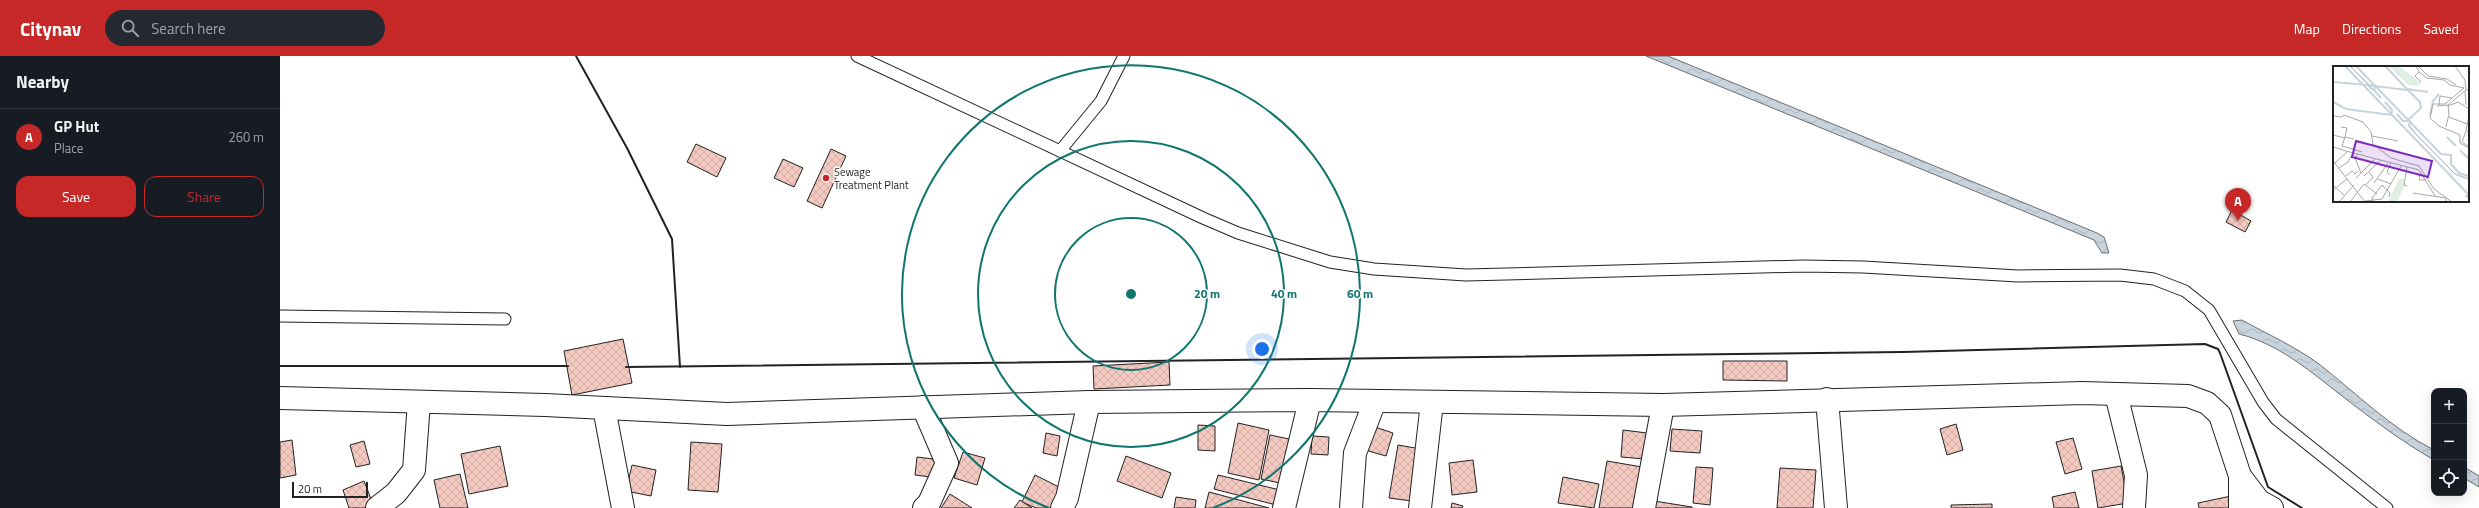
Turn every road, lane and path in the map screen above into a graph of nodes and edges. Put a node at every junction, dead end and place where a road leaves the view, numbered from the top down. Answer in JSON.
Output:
{"nodes":[{"id":1,"x":857,"y":56,"type":"edge"},
{"id":2,"x":1124,"y":56,"type":"edge"},
{"id":3,"x":1060,"y":151,"type":"junction"},
{"id":4,"x":280,"y":316,"type":"edge"},
{"id":5,"x":505,"y":319,"type":"dead end"},
{"id":6,"x":2116,"y":394,"type":"junction"},
{"id":7,"x":280,"y":398,"type":"edge"},
{"id":8,"x":1827,"y":399,"type":"junction"},
{"id":9,"x":1310,"y":400,"type":"junction"},
{"id":10,"x":1375,"y":401,"type":"junction"},
{"id":11,"x":420,"y":402,"type":"junction"},
{"id":12,"x":1089,"y":402,"type":"junction"},
{"id":13,"x":1432,"y":402,"type":"junction"},
{"id":14,"x":1663,"y":405,"type":"junction"},
{"id":15,"x":923,"y":407,"type":"junction"},
{"id":16,"x":604,"y":408,"type":"junction"},
{"id":17,"x":2240,"y":476,"type":"junction"},
{"id":18,"x":377,"y":508,"type":"edge"},
{"id":19,"x":623,"y":508,"type":"edge"},
{"id":20,"x":924,"y":508,"type":"edge"},
{"id":21,"x":1062,"y":508,"type":"edge"},
{"id":22,"x":1284,"y":508,"type":"edge"},
{"id":23,"x":1351,"y":508,"type":"edge"},
{"id":24,"x":1420,"y":508,"type":"edge"},
{"id":25,"x":1644,"y":508,"type":"edge"},
{"id":26,"x":1836,"y":508,"type":"edge"},
{"id":27,"x":2134,"y":508,"type":"edge"},
{"id":28,"x":2240,"y":508,"type":"edge"},
{"id":29,"x":2272,"y":508,"type":"edge"},
{"id":30,"x":2387,"y":508,"type":"edge"}],
"edges":[{"from":1,"to":3,"type":"lane"},
{"from":2,"to":3,"type":"lane"},
{"from":3,"to":30,"type":"lane"},
{"from":4,"to":5,"type":"lane"},
{"from":6,"to":8,"type":"street"},
{"from":6,"to":17,"type":"street"},
{"from":6,"to":27,"type":"street"},
{"from":7,"to":11,"type":"street"},
{"from":8,"to":14,"type":"street"},
{"from":8,"to":26,"type":"street"},
{"from":9,"to":10,"type":"street"},
{"from":9,"to":12,"type":"street"},
{"from":9,"to":22,"type":"street"},
{"from":10,"to":13,"type":"street"},
{"from":10,"to":23,"type":"street"},
{"from":11,"to":16,"type":"street"},
{"from":11,"to":18,"type":"street"},
{"from":12,"to":15,"type":"street"},
{"from":12,"to":21,"type":"street"},
{"from":13,"to":14,"type":"street"},
{"from":13,"to":24,"type":"street"},
{"from":14,"to":25,"type":"street"},
{"from":15,"to":16,"type":"street"},
{"from":15,"to":20,"type":"street"},
{"from":16,"to":19,"type":"street"},
{"from":17,"to":28,"type":"street"},
{"from":17,"to":29,"type":"street"}]}
